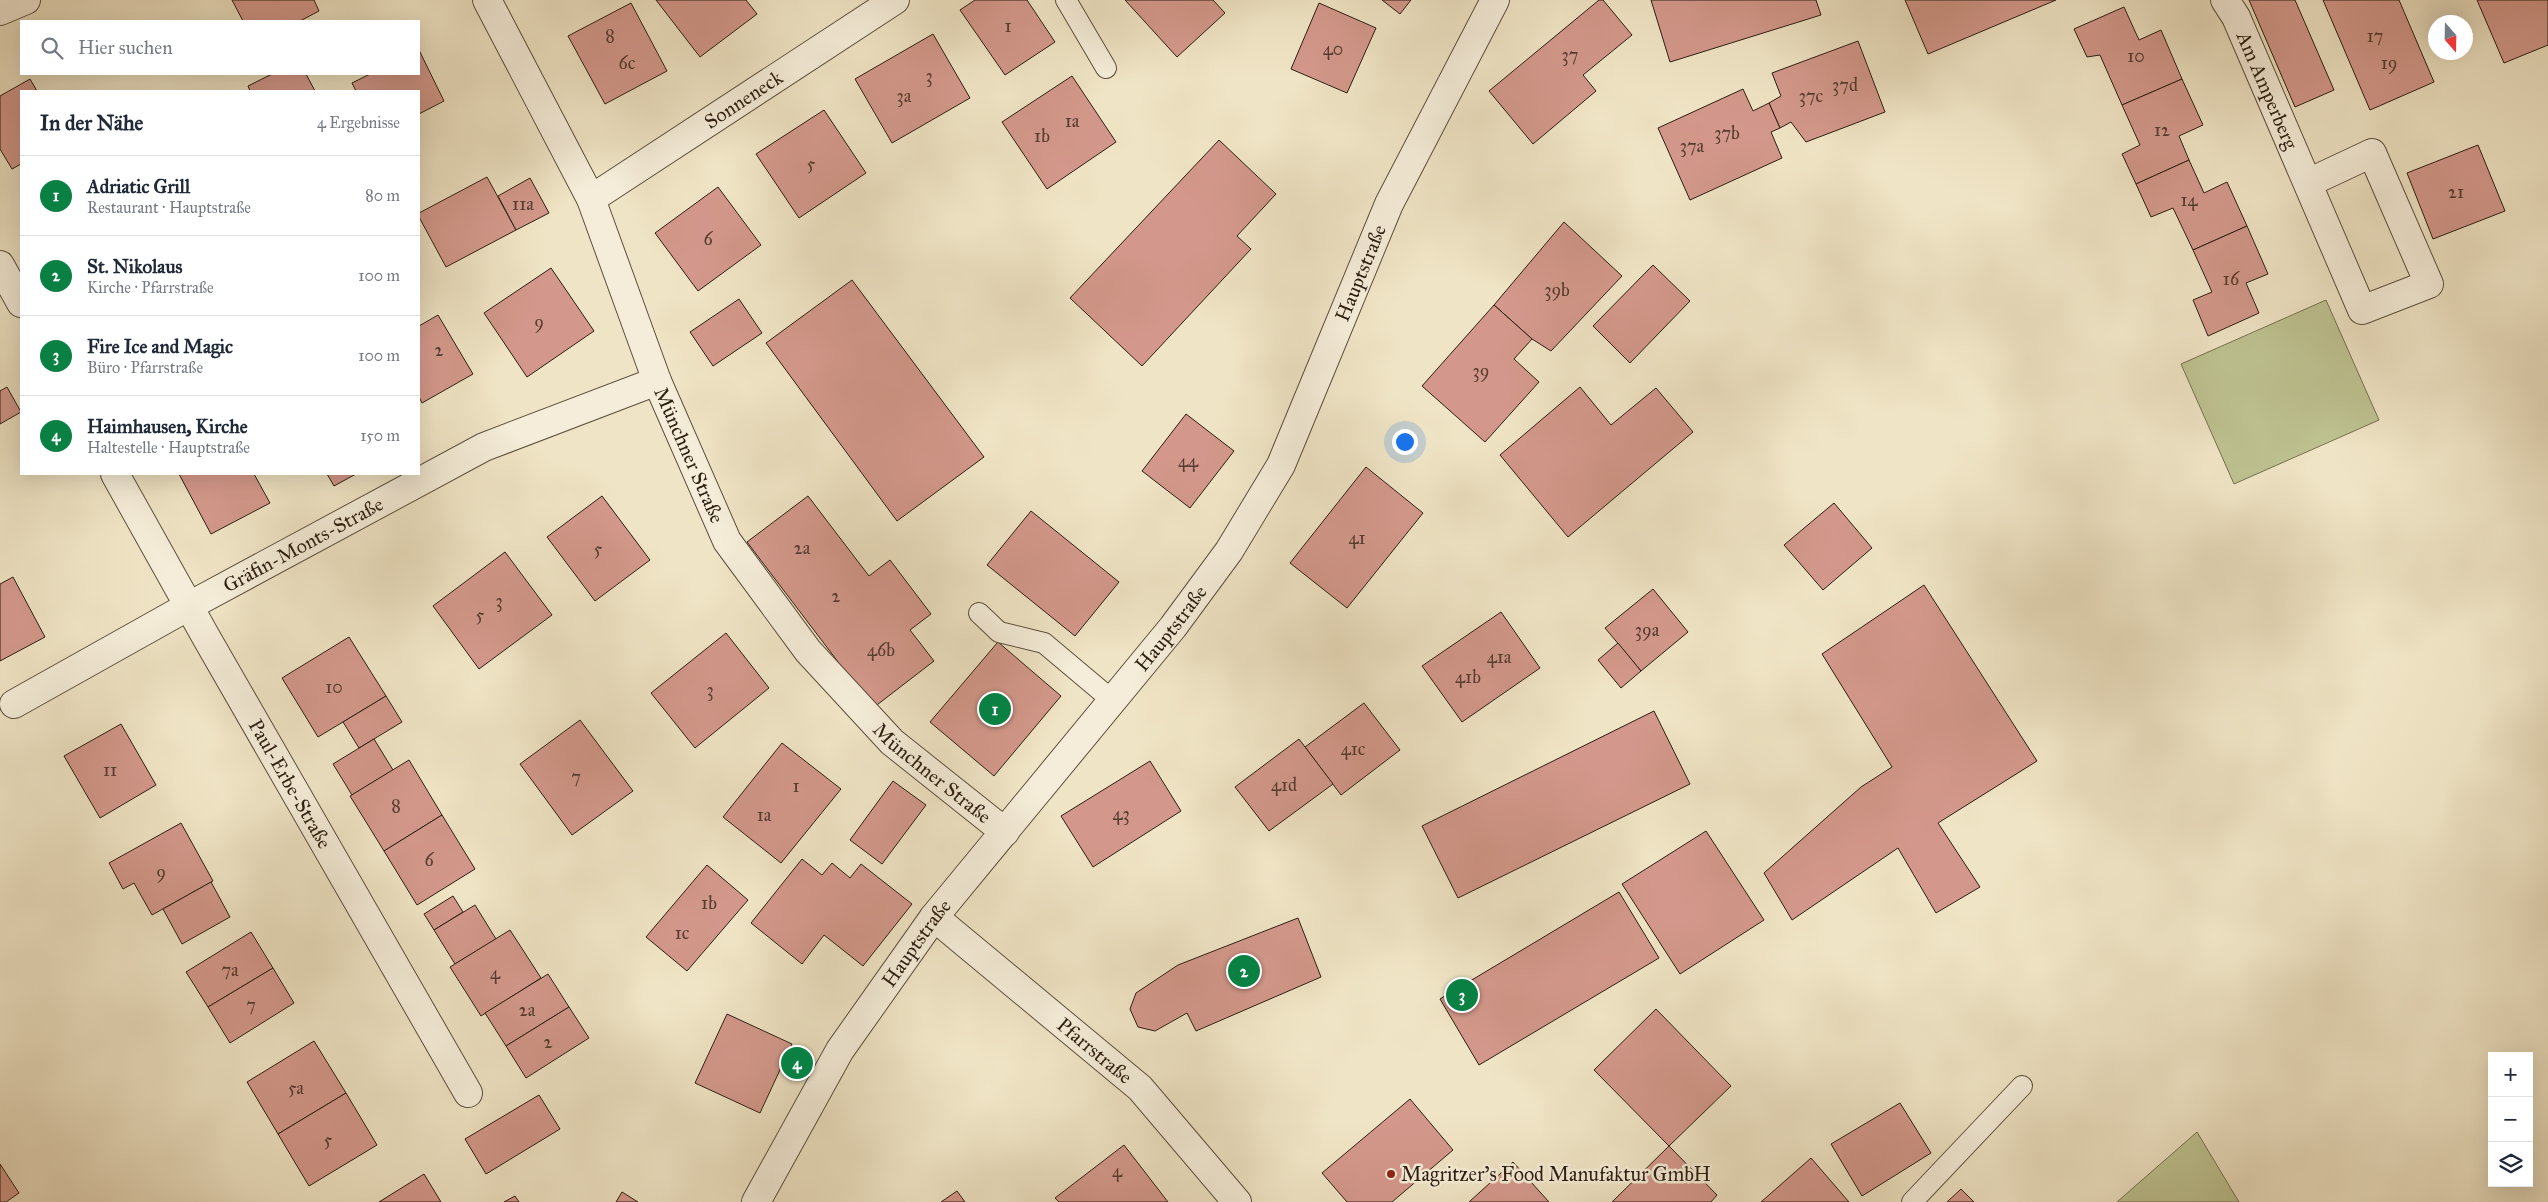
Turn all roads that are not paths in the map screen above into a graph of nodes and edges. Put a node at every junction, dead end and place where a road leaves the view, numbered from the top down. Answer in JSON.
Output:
{"nodes":[{"id":1,"x":26,"y":0,"type":"edge"},
{"id":2,"x":487,"y":0,"type":"edge"},
{"id":3,"x":895,"y":0,"type":"edge"},
{"id":4,"x":1066,"y":0,"type":"edge"},
{"id":5,"x":1495,"y":0,"type":"edge"},
{"id":6,"x":2225,"y":0,"type":"edge"},
{"id":7,"x":0,"y":10,"type":"edge"},
{"id":8,"x":1106,"y":68,"type":"dead end"},
{"id":9,"x":2308,"y":183,"type":"junction"},
{"id":10,"x":591,"y":198,"type":"junction"},
{"id":11,"x":0,"y":265,"type":"edge"},
{"id":12,"x":20,"y":302,"type":"edge"},
{"id":13,"x":657,"y":381,"type":"junction"},
{"id":14,"x":117,"y":475,"type":"edge"},
{"id":15,"x":188,"y":606,"type":"junction"},
{"id":16,"x":978,"y":613,"type":"dead end"},
{"id":17,"x":1113,"y":701,"type":"junction"},
{"id":18,"x":14,"y":704,"type":"dead end"},
{"id":19,"x":1005,"y":832,"type":"junction"},
{"id":20,"x":934,"y":917,"type":"junction"},
{"id":21,"x":2022,"y":1086,"type":"dead end"},
{"id":22,"x":468,"y":1094,"type":"dead end"},
{"id":23,"x":756,"y":1202,"type":"edge"},
{"id":24,"x":1237,"y":1202,"type":"edge"},
{"id":25,"x":1912,"y":1202,"type":"edge"}],
"edges":[{"from":1,"to":7,"type":"street"},
{"from":2,"to":10,"type":"street","name":"Münchner Straße"},
{"from":3,"to":10,"type":"street","name":"Sonneneck"},
{"from":4,"to":8,"type":"lane"},
{"from":5,"to":17,"type":"street","name":"Hauptstraße"},
{"from":6,"to":9,"type":"street","name":"Am Amperberg"},
{"from":9,"to":9,"type":"street","name":"Am Amperberg"},
{"from":10,"to":13,"type":"street","name":"Münchner Straße"},
{"from":11,"to":12,"type":"street"},
{"from":13,"to":15,"type":"street","name":"Gräfin-Monts-Straße"},
{"from":13,"to":19,"type":"street","name":"Münchner Straße"},
{"from":14,"to":15,"type":"street","name":"Paul-Erbe-Straße"},
{"from":15,"to":18,"type":"street","name":"Gräfin-Monts-Straße"},
{"from":15,"to":22,"type":"street","name":"Paul-Erbe-Straße"},
{"from":16,"to":17,"type":"lane"},
{"from":17,"to":19,"type":"street","name":"Hauptstraße"},
{"from":19,"to":20,"type":"street","name":"Hauptstraße"},
{"from":20,"to":23,"type":"street","name":"Hauptstraße"},
{"from":20,"to":24,"type":"street","name":"Pfarrstraße"},
{"from":21,"to":25,"type":"lane"}]}
